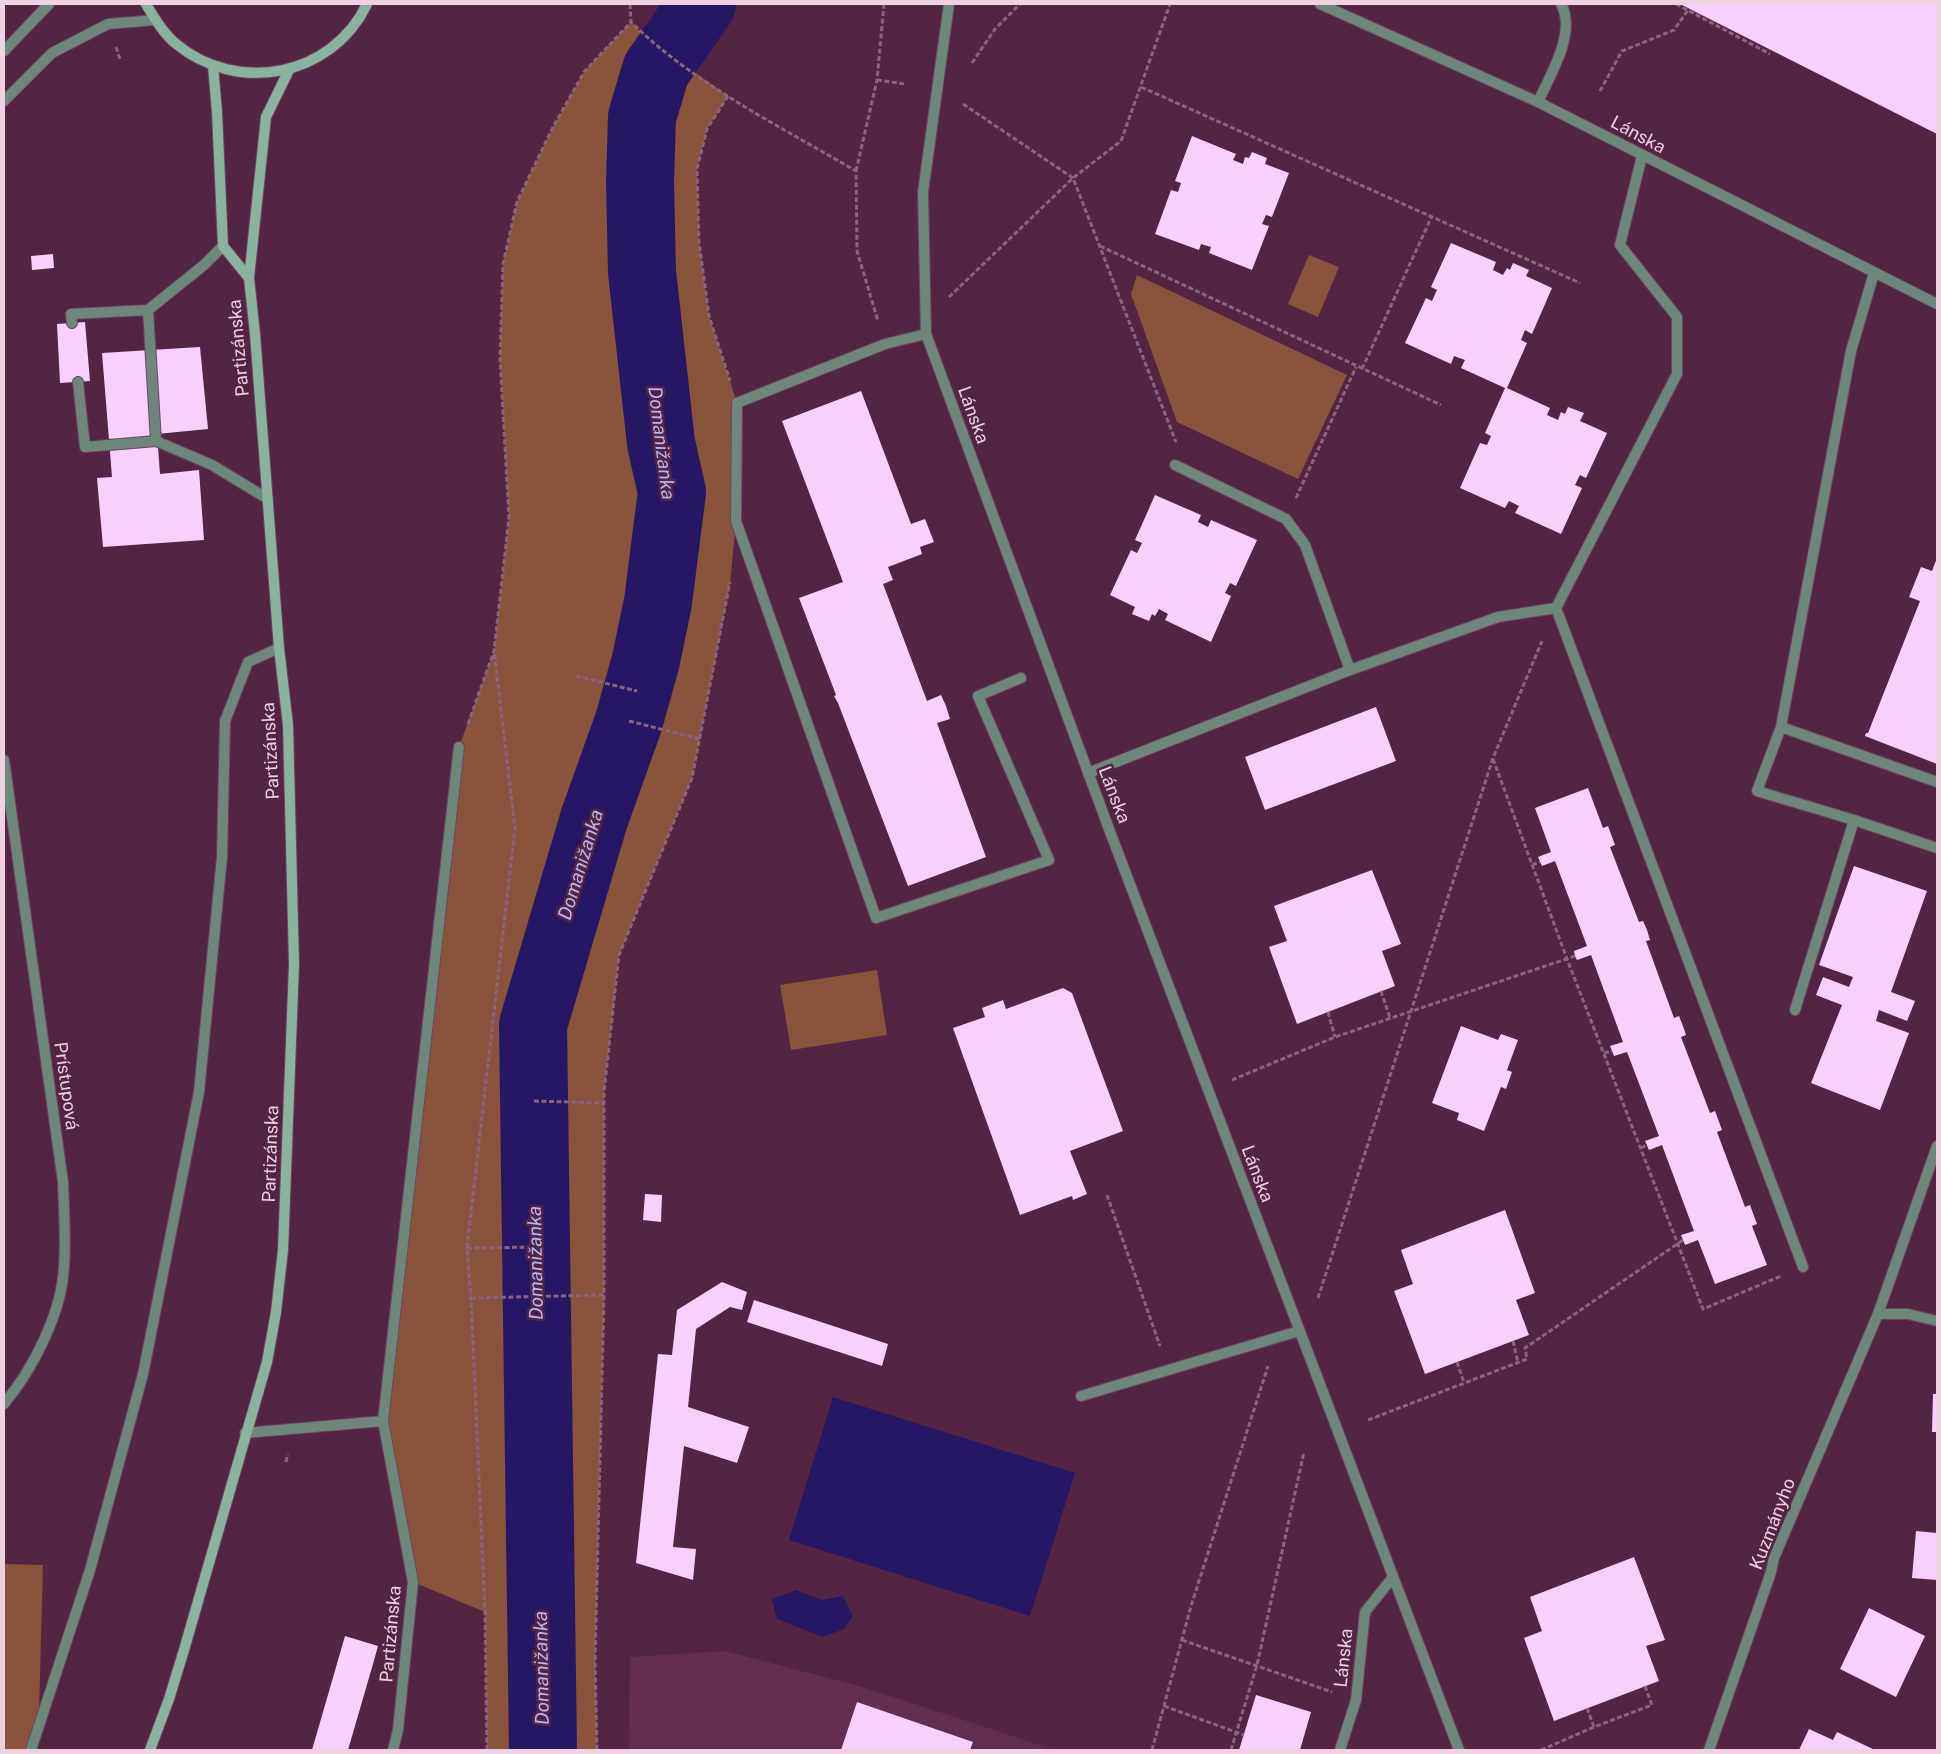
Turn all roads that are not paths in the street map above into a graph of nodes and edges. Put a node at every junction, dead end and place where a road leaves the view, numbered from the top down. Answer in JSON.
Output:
{"nodes":[{"id":1,"x":49,"y":4,"type":"edge"},
{"id":2,"x":146,"y":4,"type":"edge"},
{"id":3,"x":367,"y":4,"type":"edge"},
{"id":4,"x":949,"y":4,"type":"edge"},
{"id":5,"x":1320,"y":4,"type":"edge"},
{"id":6,"x":1561,"y":4,"type":"edge"},
{"id":7,"x":155,"y":20,"type":"junction"},
{"id":8,"x":4,"y":50,"type":"edge"},
{"id":9,"x":214,"y":66,"type":"junction"},
{"id":10,"x":289,"y":70,"type":"junction"},
{"id":11,"x":4,"y":101,"type":"edge"},
{"id":12,"x":1538,"y":102,"type":"junction"},
{"id":13,"x":1642,"y":156,"type":"junction"},
{"id":14,"x":223,"y":246,"type":"junction"},
{"id":15,"x":1874,"y":273,"type":"junction"},
{"id":16,"x":249,"y":278,"type":"junction"},
{"id":17,"x":1937,"y":304,"type":"edge"},
{"id":18,"x":148,"y":310,"type":"junction"},
{"id":19,"x":72,"y":323,"type":"dead end"},
{"id":20,"x":926,"y":334,"type":"junction"},
{"id":21,"x":78,"y":382,"type":"dead end"},
{"id":22,"x":156,"y":441,"type":"junction"},
{"id":23,"x":1175,"y":465,"type":"road end"},
{"id":24,"x":268,"y":499,"type":"junction"},
{"id":25,"x":1556,"y":608,"type":"junction"},
{"id":26,"x":279,"y":648,"type":"junction"},
{"id":27,"x":1350,"y":670,"type":"junction"},
{"id":28,"x":1021,"y":678,"type":"dead end"},
{"id":29,"x":1781,"y":728,"type":"junction"},
{"id":30,"x":459,"y":747,"type":"road end"},
{"id":31,"x":4,"y":760,"type":"edge"},
{"id":32,"x":1088,"y":774,"type":"junction"},
{"id":33,"x":1937,"y":782,"type":"edge"},
{"id":34,"x":1854,"y":820,"type":"junction"},
{"id":35,"x":1937,"y":848,"type":"edge"},
{"id":36,"x":1795,"y":1010,"type":"dead end"},
{"id":37,"x":1937,"y":1146,"type":"edge"},
{"id":38,"x":1803,"y":1267,"type":"road end"},
{"id":39,"x":1878,"y":1314,"type":"junction"},
{"id":40,"x":1937,"y":1321,"type":"edge"},
{"id":41,"x":1299,"y":1331,"type":"junction"},
{"id":42,"x":1081,"y":1396,"type":"dead end"},
{"id":43,"x":4,"y":1404,"type":"edge"},
{"id":44,"x":384,"y":1421,"type":"junction"},
{"id":45,"x":246,"y":1433,"type":"junction"},
{"id":46,"x":1393,"y":1577,"type":"junction"},
{"id":47,"x":30,"y":1750,"type":"edge"},
{"id":48,"x":150,"y":1750,"type":"edge"},
{"id":49,"x":393,"y":1750,"type":"edge"},
{"id":50,"x":1340,"y":1750,"type":"edge"},
{"id":51,"x":1459,"y":1750,"type":"edge"},
{"id":52,"x":1709,"y":1750,"type":"edge"}],
"edges":[{"from":1,"to":8,"type":"street"},
{"from":2,"to":7,"type":"main road"},
{"from":3,"to":10,"type":"main road"},
{"from":4,"to":20,"type":"street","name":"Lánska"},
{"from":5,"to":12,"type":"street","name":"Lánska"},
{"from":6,"to":12,"type":"street"},
{"from":7,"to":9,"type":"main road"},
{"from":7,"to":11,"type":"street"},
{"from":9,"to":10,"type":"main road"},
{"from":9,"to":14,"type":"main road"},
{"from":10,"to":16,"type":"main road","name":"Partizánska"},
{"from":12,"to":13,"type":"street","name":"Lánska"},
{"from":13,"to":15,"type":"street","name":"Lánska"},
{"from":13,"to":25,"type":"street"},
{"from":14,"to":16,"type":"main road"},
{"from":14,"to":18,"type":"street"},
{"from":15,"to":17,"type":"street","name":"Lánska"},
{"from":15,"to":29,"type":"street"},
{"from":16,"to":24,"type":"main road","name":"Partizánska"},
{"from":18,"to":19,"type":"street"},
{"from":18,"to":22,"type":"street"},
{"from":20,"to":28,"type":"street"},
{"from":20,"to":32,"type":"street","name":"Lánska"},
{"from":21,"to":22,"type":"street"},
{"from":22,"to":24,"type":"street"},
{"from":23,"to":27,"type":"street"},
{"from":24,"to":26,"type":"main road","name":"Partizánska"},
{"from":25,"to":27,"type":"street"},
{"from":25,"to":38,"type":"street"},
{"from":26,"to":45,"type":"main road","name":"Partizánska"},
{"from":26,"to":47,"type":"street"},
{"from":27,"to":32,"type":"street"},
{"from":29,"to":33,"type":"street"},
{"from":29,"to":34,"type":"street"},
{"from":30,"to":44,"type":"street","name":"Partizánska"},
{"from":31,"to":43,"type":"street","name":"Prístupová"},
{"from":32,"to":41,"type":"street","name":"Lánska"},
{"from":34,"to":35,"type":"street"},
{"from":34,"to":36,"type":"street"},
{"from":37,"to":39,"type":"street","name":"Kuzmányho"},
{"from":39,"to":40,"type":"street"},
{"from":39,"to":52,"type":"street","name":"Kuzmányho"},
{"from":41,"to":42,"type":"street"},
{"from":41,"to":46,"type":"street","name":"Lánska"},
{"from":44,"to":45,"type":"street"},
{"from":44,"to":49,"type":"street","name":"Partizánska"},
{"from":45,"to":48,"type":"main road","name":"Partizánska"},
{"from":46,"to":50,"type":"street","name":"Lánska"},
{"from":46,"to":51,"type":"street","name":"Lánska"}]}
